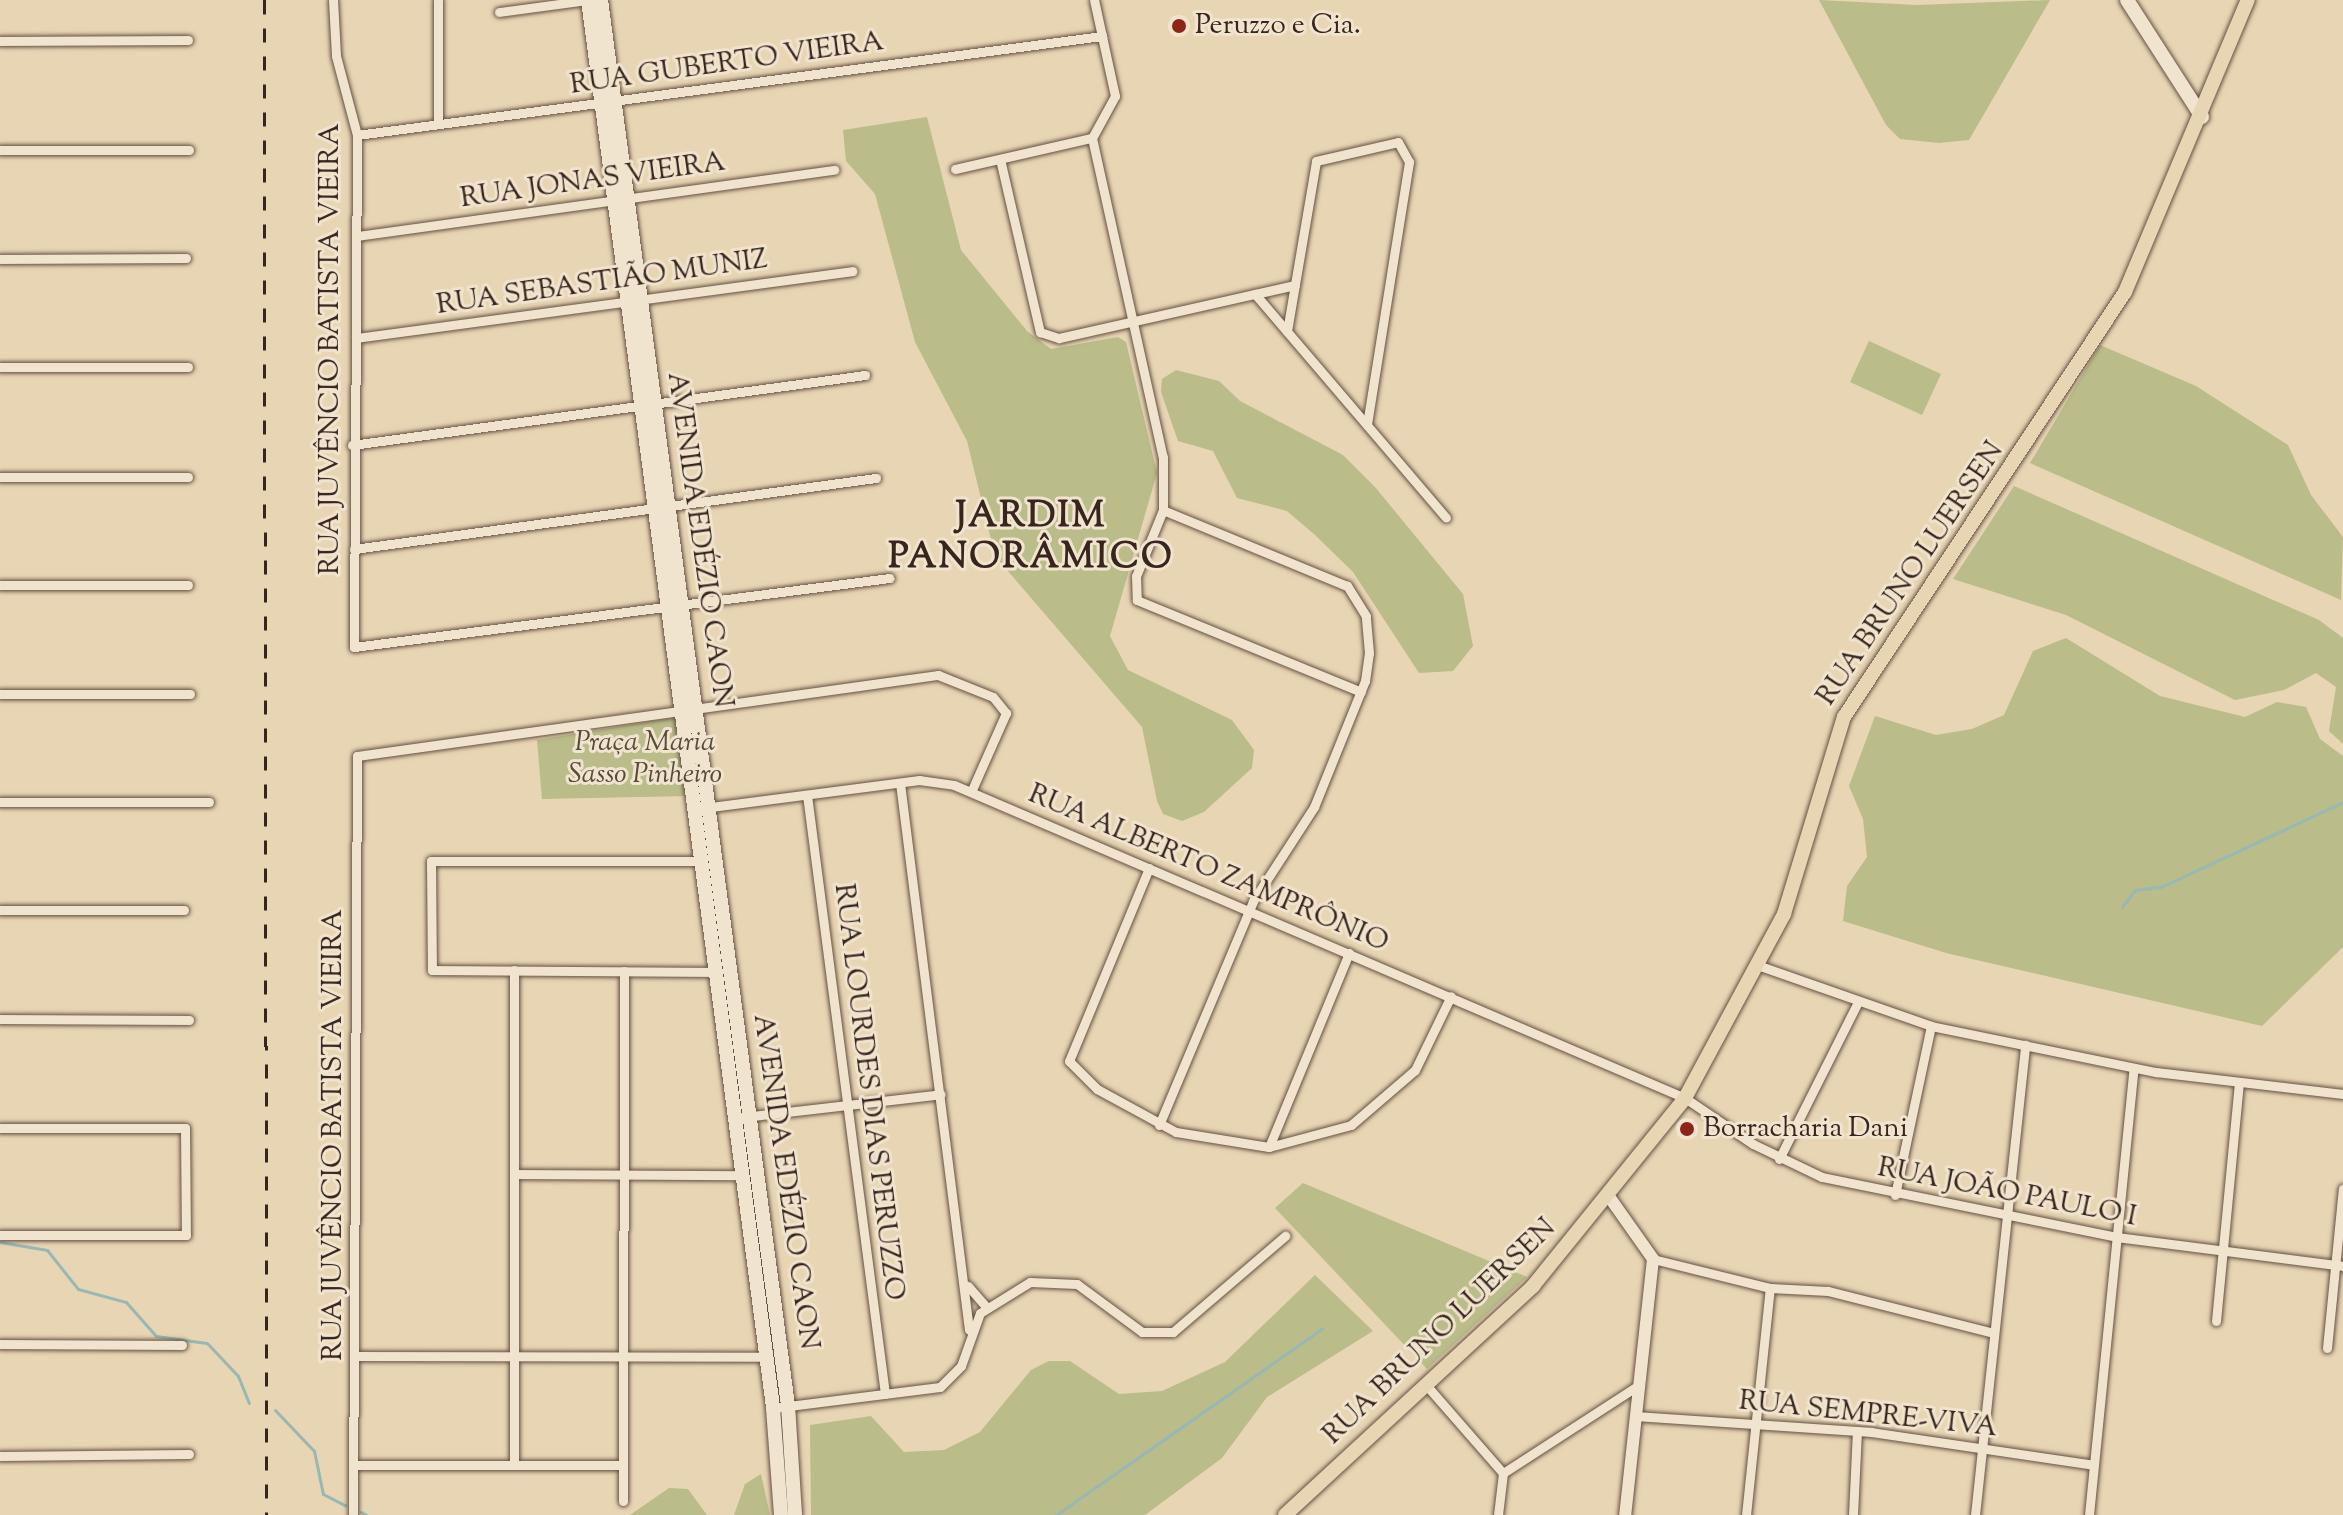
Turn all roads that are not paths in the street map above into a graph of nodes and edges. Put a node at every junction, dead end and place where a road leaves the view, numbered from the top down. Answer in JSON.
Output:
{"nodes":[{"id":1,"x":333,"y":0,"type":"edge"},
{"id":2,"x":438,"y":0,"type":"edge"},
{"id":3,"x":588,"y":0,"type":"edge"},
{"id":4,"x":601,"y":0,"type":"edge"},
{"id":5,"x":1094,"y":0,"type":"edge"},
{"id":6,"x":2127,"y":0,"type":"edge"},
{"id":7,"x":2248,"y":0,"type":"edge"},
{"id":8,"x":499,"y":12,"type":"dead end"},
{"id":9,"x":1102,"y":36,"type":"junction"},
{"id":10,"x":188,"y":40,"type":"dead end"},
{"id":11,"x":0,"y":41,"type":"edge"},
{"id":12,"x":608,"y":102,"type":"junction"},
{"id":13,"x":2202,"y":117,"type":"junction"},
{"id":14,"x":438,"y":124,"type":"junction"},
{"id":15,"x":357,"y":135,"type":"junction"},
{"id":16,"x":1092,"y":138,"type":"junction"},
{"id":17,"x":0,"y":150,"type":"edge"},
{"id":18,"x":189,"y":150,"type":"dead end"},
{"id":19,"x":1000,"y":159,"type":"junction"},
{"id":20,"x":955,"y":169,"type":"dead end"},
{"id":21,"x":834,"y":170,"type":"dead end"},
{"id":22,"x":621,"y":200,"type":"junction"},
{"id":23,"x":357,"y":236,"type":"junction"},
{"id":24,"x":186,"y":258,"type":"dead end"},
{"id":25,"x":0,"y":259,"type":"edge"},
{"id":26,"x":853,"y":271,"type":"dead end"},
{"id":27,"x":1295,"y":285,"type":"junction"},
{"id":28,"x":1255,"y":294,"type":"junction"},
{"id":29,"x":635,"y":300,"type":"junction"},
{"id":30,"x":1132,"y":322,"type":"junction"},
{"id":31,"x":1287,"y":331,"type":"junction"},
{"id":32,"x":356,"y":338,"type":"junction"},
{"id":33,"x":0,"y":367,"type":"edge"},
{"id":34,"x":188,"y":367,"type":"dead end"},
{"id":35,"x":865,"y":375,"type":"dead end"},
{"id":36,"x":648,"y":404,"type":"junction"},
{"id":37,"x":1367,"y":425,"type":"junction"},
{"id":38,"x":352,"y":445,"type":"junction"},
{"id":39,"x":0,"y":477,"type":"edge"},
{"id":40,"x":188,"y":477,"type":"dead end"},
{"id":41,"x":876,"y":478,"type":"dead end"},
{"id":42,"x":662,"y":507,"type":"junction"},
{"id":43,"x":1163,"y":510,"type":"junction"},
{"id":44,"x":1446,"y":518,"type":"dead end"},
{"id":45,"x":354,"y":549,"type":"junction"},
{"id":46,"x":890,"y":578,"type":"dead end"},
{"id":47,"x":0,"y":585,"type":"edge"},
{"id":48,"x":188,"y":585,"type":"dead end"},
{"id":49,"x":675,"y":607,"type":"junction"},
{"id":50,"x":1361,"y":692,"type":"junction"},
{"id":51,"x":0,"y":694,"type":"edge"},
{"id":52,"x":190,"y":694,"type":"dead end"},
{"id":53,"x":688,"y":709,"type":"junction"},
{"id":54,"x":900,"y":783,"type":"junction"},
{"id":55,"x":971,"y":792,"type":"junction"},
{"id":56,"x":807,"y":795,"type":"junction"},
{"id":57,"x":0,"y":802,"type":"edge"},
{"id":58,"x":209,"y":802,"type":"dead end"},
{"id":59,"x":702,"y":808,"type":"junction"},
{"id":60,"x":702,"y":861,"type":"junction"},
{"id":61,"x":1149,"y":868,"type":"junction"},
{"id":62,"x":0,"y":910,"type":"edge"},
{"id":63,"x":184,"y":910,"type":"dead end"},
{"id":64,"x":1249,"y":910,"type":"junction"},
{"id":65,"x":1349,"y":953,"type":"junction"},
{"id":66,"x":1760,"y":966,"type":"junction"},
{"id":67,"x":514,"y":970,"type":"junction"},
{"id":68,"x":624,"y":971,"type":"junction"},
{"id":69,"x":716,"y":972,"type":"junction"},
{"id":70,"x":1451,"y":996,"type":"junction"},
{"id":71,"x":1857,"y":1004,"type":"junction"},
{"id":72,"x":0,"y":1019,"type":"edge"},
{"id":73,"x":189,"y":1020,"type":"dead end"},
{"id":74,"x":1931,"y":1026,"type":"junction"},
{"id":75,"x":2025,"y":1045,"type":"junction"},
{"id":76,"x":2134,"y":1068,"type":"junction"},
{"id":77,"x":2239,"y":1083,"type":"junction"},
{"id":78,"x":941,"y":1094,"type":"junction"},
{"id":79,"x":2343,"y":1094,"type":"edge"},
{"id":80,"x":1685,"y":1098,"type":"junction"},
{"id":81,"x":847,"y":1105,"type":"junction"},
{"id":82,"x":742,"y":1117,"type":"junction"},
{"id":83,"x":1159,"y":1125,"type":"junction"},
{"id":84,"x":0,"y":1128,"type":"edge"},
{"id":85,"x":1269,"y":1147,"type":"junction"},
{"id":86,"x":1779,"y":1159,"type":"junction"},
{"id":87,"x":514,"y":1174,"type":"junction"},
{"id":88,"x":623,"y":1174,"type":"junction"},
{"id":89,"x":743,"y":1175,"type":"junction"},
{"id":90,"x":2343,"y":1189,"type":"edge"},
{"id":91,"x":1895,"y":1195,"type":"junction"},
{"id":92,"x":1610,"y":1198,"type":"junction"},
{"id":93,"x":2007,"y":1217,"type":"junction"},
{"id":94,"x":0,"y":1235,"type":"edge"},
{"id":95,"x":1285,"y":1236,"type":"dead end"},
{"id":96,"x":2117,"y":1237,"type":"junction"},
{"id":97,"x":2223,"y":1253,"type":"junction"},
{"id":98,"x":1653,"y":1259,"type":"junction"},
{"id":99,"x":2339,"y":1266,"type":"edge"},
{"id":100,"x":966,"y":1283,"type":"junction"},
{"id":101,"x":1770,"y":1288,"type":"junction"},
{"id":102,"x":986,"y":1307,"type":"junction"},
{"id":103,"x":2216,"y":1321,"type":"dead end"},
{"id":104,"x":1994,"y":1333,"type":"junction"},
{"id":105,"x":969,"y":1337,"type":"junction"},
{"id":106,"x":0,"y":1344,"type":"edge"},
{"id":107,"x":182,"y":1345,"type":"dead end"},
{"id":108,"x":2327,"y":1348,"type":"dead end"},
{"id":109,"x":354,"y":1356,"type":"junction"},
{"id":110,"x":514,"y":1356,"type":"junction"},
{"id":111,"x":623,"y":1356,"type":"junction"},
{"id":112,"x":767,"y":1357,"type":"junction"},
{"id":113,"x":1639,"y":1385,"type":"junction"},
{"id":114,"x":1427,"y":1386,"type":"junction"},
{"id":115,"x":885,"y":1394,"type":"junction"},
{"id":116,"x":781,"y":1407,"type":"junction"},
{"id":117,"x":1636,"y":1416,"type":"junction"},
{"id":118,"x":1756,"y":1424,"type":"junction"},
{"id":119,"x":1857,"y":1431,"type":"junction"},
{"id":120,"x":1982,"y":1448,"type":"junction"},
{"id":121,"x":189,"y":1454,"type":"dead end"},
{"id":122,"x":0,"y":1456,"type":"edge"},
{"id":123,"x":354,"y":1465,"type":"junction"},
{"id":124,"x":514,"y":1465,"type":"junction"},
{"id":125,"x":623,"y":1465,"type":"junction"},
{"id":126,"x":2094,"y":1465,"type":"junction"},
{"id":127,"x":1503,"y":1473,"type":"junction"},
{"id":128,"x":623,"y":1501,"type":"dead end"},
{"id":129,"x":353,"y":1515,"type":"edge"},
{"id":130,"x":781,"y":1515,"type":"edge"},
{"id":131,"x":795,"y":1515,"type":"edge"},
{"id":132,"x":1285,"y":1515,"type":"edge"},
{"id":133,"x":1498,"y":1515,"type":"edge"},
{"id":134,"x":1625,"y":1515,"type":"edge"},
{"id":135,"x":1746,"y":1515,"type":"edge"},
{"id":136,"x":1853,"y":1515,"type":"edge"},
{"id":137,"x":1975,"y":1515,"type":"edge"},
{"id":138,"x":2089,"y":1515,"type":"edge"}],
"edges":[{"from":1,"to":15,"type":"street","name":"RUA JUVÊNCIO BATISTA VIEIRA"},
{"from":2,"to":14,"type":"street"},
{"from":3,"to":8,"type":"street"},
{"from":3,"to":12,"type":"main road","name":"AVENIDA EDÉZIO CAON"},
{"from":4,"to":12,"type":"main road","name":"AVENIDA EDÉZIO CAON"},
{"from":5,"to":9,"type":"street"},
{"from":6,"to":13,"type":"main road"},
{"from":7,"to":13,"type":"main road","name":"RUA BRUNO LUERSEN"},
{"from":9,"to":12,"type":"street","name":"RUA GUBERTO VIEIRA"},
{"from":9,"to":16,"type":"street"},
{"from":10,"to":11,"type":"street"},
{"from":12,"to":14,"type":"street","name":"RUA GUBERTO VIEIRA"},
{"from":12,"to":22,"type":"main road","name":"AVENIDA EDÉZIO CAON"},
{"from":13,"to":66,"type":"main road","name":"RUA BRUNO LUERSEN"},
{"from":14,"to":15,"type":"street","name":"RUA GUBERTO VIEIRA"},
{"from":15,"to":23,"type":"street","name":"RUA JUVÊNCIO BATISTA VIEIRA"},
{"from":16,"to":19,"type":"street"},
{"from":16,"to":30,"type":"street"},
{"from":17,"to":18,"type":"street"},
{"from":19,"to":20,"type":"street"},
{"from":19,"to":30,"type":"street"},
{"from":21,"to":22,"type":"street","name":"RUA JONAS VIEIRA"},
{"from":22,"to":23,"type":"street","name":"RUA JONAS VIEIRA"},
{"from":22,"to":29,"type":"main road","name":"AVENIDA EDÉZIO CAON"},
{"from":23,"to":32,"type":"street","name":"RUA JUVÊNCIO BATISTA VIEIRA"},
{"from":24,"to":25,"type":"street"},
{"from":26,"to":29,"type":"street","name":"RUA SEBASTIÃO MUNIZ"},
{"from":27,"to":28,"type":"street"},
{"from":27,"to":31,"type":"street"},
{"from":27,"to":37,"type":"street"},
{"from":28,"to":30,"type":"street"},
{"from":28,"to":31,"type":"street"},
{"from":29,"to":32,"type":"street","name":"RUA SEBASTIÃO MUNIZ"},
{"from":29,"to":36,"type":"main road","name":"AVENIDA EDÉZIO CAON"},
{"from":30,"to":43,"type":"street"},
{"from":31,"to":37,"type":"street"},
{"from":32,"to":38,"type":"street","name":"RUA JUVÊNCIO BATISTA VIEIRA"},
{"from":33,"to":34,"type":"street"},
{"from":35,"to":36,"type":"street"},
{"from":36,"to":38,"type":"street"},
{"from":36,"to":42,"type":"main road","name":"AVENIDA EDÉZIO CAON"},
{"from":37,"to":44,"type":"street"},
{"from":38,"to":45,"type":"street","name":"RUA JUVÊNCIO BATISTA VIEIRA"},
{"from":39,"to":40,"type":"street"},
{"from":41,"to":42,"type":"street"},
{"from":42,"to":45,"type":"street"},
{"from":42,"to":49,"type":"main road","name":"AVENIDA EDÉZIO CAON"},
{"from":43,"to":50,"type":"street"},
{"from":43,"to":50,"type":"street"},
{"from":45,"to":49,"type":"street","name":"RUA JUVÊNCIO BATISTA VIEIRA"},
{"from":46,"to":49,"type":"street"},
{"from":47,"to":48,"type":"street"},
{"from":49,"to":53,"type":"main road","name":"AVENIDA EDÉZIO CAON"},
{"from":50,"to":64,"type":"street"},
{"from":51,"to":52,"type":"street"},
{"from":53,"to":55,"type":"street"},
{"from":53,"to":59,"type":"main road","name":"AVENIDA EDÉZIO CAON"},
{"from":53,"to":109,"type":"street","name":"RUA JUVÊNCIO BATISTA VIEIRA"},
{"from":54,"to":55,"type":"street","name":"RUA ALBERTO ZAMPRÔNIO"},
{"from":54,"to":56,"type":"street","name":"RUA ALBERTO ZAMPRÔNIO"},
{"from":54,"to":78,"type":"street"},
{"from":55,"to":61,"type":"street","name":"RUA ALBERTO ZAMPRÔNIO"},
{"from":56,"to":59,"type":"street","name":"RUA ALBERTO ZAMPRÔNIO"},
{"from":56,"to":81,"type":"street","name":"RUA LOURDES DIAS PERUZZO"},
{"from":57,"to":58,"type":"street"},
{"from":59,"to":60,"type":"main road","name":"AVENIDA EDÉZIO CAON"},
{"from":59,"to":82,"type":"main road","name":"AVENIDA EDÉZIO CAON"},
{"from":60,"to":67,"type":"street"},
{"from":60,"to":69,"type":"main road","name":"AVENIDA EDÉZIO CAON"},
{"from":61,"to":64,"type":"street","name":"RUA ALBERTO ZAMPRÔNIO"},
{"from":61,"to":83,"type":"street"},
{"from":62,"to":63,"type":"street"},
{"from":64,"to":65,"type":"street","name":"RUA ALBERTO ZAMPRÔNIO"},
{"from":64,"to":83,"type":"street"},
{"from":65,"to":70,"type":"street","name":"RUA ALBERTO ZAMPRÔNIO"},
{"from":65,"to":85,"type":"street"},
{"from":66,"to":71,"type":"street"},
{"from":66,"to":80,"type":"main road","name":"RUA BRUNO LUERSEN"},
{"from":67,"to":68,"type":"street"},
{"from":67,"to":87,"type":"street"},
{"from":68,"to":69,"type":"street"},
{"from":68,"to":88,"type":"street"},
{"from":69,"to":82,"type":"main road","name":"AVENIDA EDÉZIO CAON"},
{"from":70,"to":80,"type":"street","name":"RUA ALBERTO ZAMPRÔNIO"},
{"from":70,"to":85,"type":"street"},
{"from":71,"to":74,"type":"street"},
{"from":71,"to":86,"type":"street"},
{"from":72,"to":73,"type":"street"},
{"from":74,"to":75,"type":"street"},
{"from":74,"to":91,"type":"street"},
{"from":75,"to":76,"type":"street"},
{"from":75,"to":93,"type":"street"},
{"from":76,"to":77,"type":"street"},
{"from":76,"to":96,"type":"street"},
{"from":77,"to":79,"type":"street"},
{"from":77,"to":97,"type":"street"},
{"from":78,"to":81,"type":"street"},
{"from":78,"to":100,"type":"street"},
{"from":80,"to":86,"type":"street","name":"RUA JOÃO PAULO I"},
{"from":80,"to":92,"type":"main road","name":"RUA BRUNO LUERSEN"},
{"from":81,"to":82,"type":"street"},
{"from":81,"to":115,"type":"street","name":"RUA LOURDES DIAS PERUZZO"},
{"from":82,"to":89,"type":"main road","name":"AVENIDA EDÉZIO CAON"},
{"from":82,"to":116,"type":"main road","name":"AVENIDA EDÉZIO CAON"},
{"from":83,"to":85,"type":"street"},
{"from":84,"to":94,"type":"street"},
{"from":86,"to":91,"type":"street","name":"RUA JOÃO PAULO I"},
{"from":87,"to":88,"type":"street"},
{"from":87,"to":110,"type":"street"},
{"from":88,"to":89,"type":"street"},
{"from":88,"to":111,"type":"street"},
{"from":89,"to":112,"type":"main road","name":"AVENIDA EDÉZIO CAON"},
{"from":90,"to":99,"type":"street"},
{"from":91,"to":93,"type":"street","name":"RUA JOÃO PAULO I"},
{"from":92,"to":98,"type":"street"},
{"from":92,"to":114,"type":"main road","name":"RUA BRUNO LUERSEN"},
{"from":93,"to":96,"type":"street","name":"RUA JOÃO PAULO I"},
{"from":93,"to":104,"type":"street"},
{"from":95,"to":102,"type":"street"},
{"from":96,"to":97,"type":"street","name":"RUA JOÃO PAULO I"},
{"from":96,"to":126,"type":"street"},
{"from":97,"to":99,"type":"street","name":"RUA JOÃO PAULO I"},
{"from":97,"to":103,"type":"street"},
{"from":98,"to":101,"type":"street"},
{"from":98,"to":113,"type":"street"},
{"from":99,"to":108,"type":"street"},
{"from":100,"to":102,"type":"street"},
{"from":100,"to":105,"type":"street"},
{"from":101,"to":104,"type":"street"},
{"from":101,"to":118,"type":"street"},
{"from":102,"to":105,"type":"street"},
{"from":104,"to":120,"type":"street"},
{"from":105,"to":115,"type":"street"},
{"from":106,"to":107,"type":"street"},
{"from":109,"to":110,"type":"street"},
{"from":109,"to":123,"type":"street","name":"RUA JUVÊNCIO BATISTA VIEIRA"},
{"from":110,"to":111,"type":"street"},
{"from":110,"to":124,"type":"street"},
{"from":111,"to":112,"type":"street"},
{"from":111,"to":125,"type":"street"},
{"from":112,"to":116,"type":"main road","name":"AVENIDA EDÉZIO CAON"},
{"from":113,"to":117,"type":"street"},
{"from":113,"to":127,"type":"street"},
{"from":114,"to":127,"type":"street"},
{"from":114,"to":132,"type":"main road","name":"RUA BRUNO LUERSEN"},
{"from":115,"to":116,"type":"street"},
{"from":116,"to":130,"type":"main road","name":"AVENIDA EDÉZIO CAON"},
{"from":116,"to":131,"type":"main road","name":"AVENIDA EDÉZIO CAON"},
{"from":117,"to":118,"type":"street","name":"RUA SEMPRE-VIVA"},
{"from":117,"to":134,"type":"street"},
{"from":118,"to":119,"type":"street","name":"RUA SEMPRE-VIVA"},
{"from":118,"to":135,"type":"street"},
{"from":119,"to":120,"type":"street","name":"RUA SEMPRE-VIVA"},
{"from":119,"to":136,"type":"street"},
{"from":120,"to":126,"type":"street","name":"RUA SEMPRE-VIVA"},
{"from":120,"to":137,"type":"street"},
{"from":121,"to":122,"type":"street"},
{"from":123,"to":124,"type":"street"},
{"from":123,"to":129,"type":"street","name":"RUA JUVÊNCIO BATISTA VIEIRA"},
{"from":124,"to":125,"type":"street"},
{"from":125,"to":128,"type":"street"},
{"from":126,"to":138,"type":"street"},
{"from":127,"to":133,"type":"street"}]}
